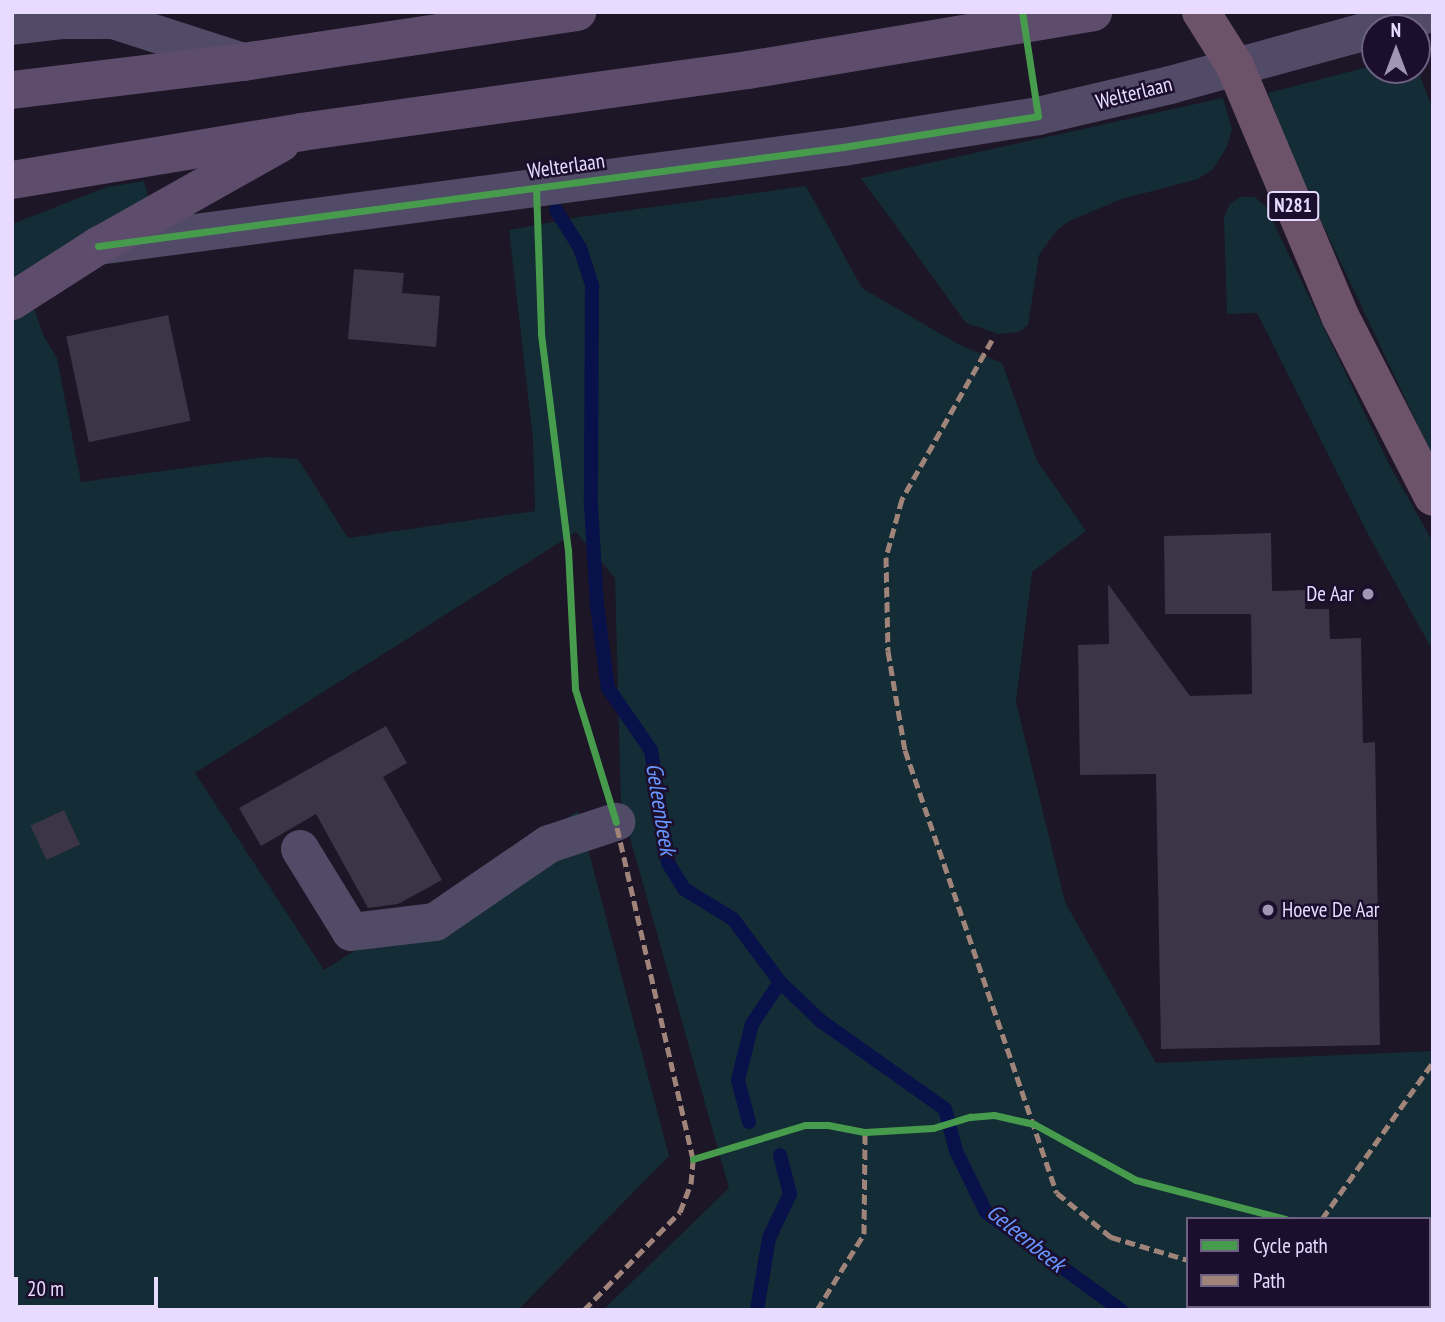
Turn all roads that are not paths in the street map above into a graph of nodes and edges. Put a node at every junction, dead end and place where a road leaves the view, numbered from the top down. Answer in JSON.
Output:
{"nodes":[{"id":1,"x":577,"y":12,"type":"edge"},
{"id":2,"x":1094,"y":12,"type":"edge"},
{"id":3,"x":1201,"y":12,"type":"edge"},
{"id":4,"x":12,"y":26,"type":"edge"},
{"id":5,"x":1361,"y":32,"type":"edge"},
{"id":6,"x":243,"y":62,"type":"junction"},
{"id":7,"x":1235,"y":66,"type":"junction"},
{"id":8,"x":12,"y":90,"type":"edge"},
{"id":9,"x":301,"y":132,"type":"junction"},
{"id":10,"x":12,"y":180,"type":"edge"},
{"id":11,"x":98,"y":246,"type":"junction"},
{"id":12,"x":12,"y":301,"type":"edge"},
{"id":13,"x":1433,"y":497,"type":"edge"},
{"id":14,"x":616,"y":822,"type":"dead end"},
{"id":15,"x":300,"y":849,"type":"dead end"}],
"edges":[{"from":1,"to":6,"type":"main road"},
{"from":2,"to":9,"type":"main road"},
{"from":3,"to":7,"type":"highway","number":"N281"},
{"from":4,"to":6,"type":"street"},
{"from":5,"to":7,"type":"street","name":"Welterlaan"},
{"from":6,"to":8,"type":"main road"},
{"from":7,"to":11,"type":"street","name":"Welterlaan"},
{"from":7,"to":13,"type":"highway","number":"N281"},
{"from":9,"to":10,"type":"main road"},
{"from":9,"to":11,"type":"main road"},
{"from":11,"to":12,"type":"main road"},
{"from":14,"to":15,"type":"street"}]}
